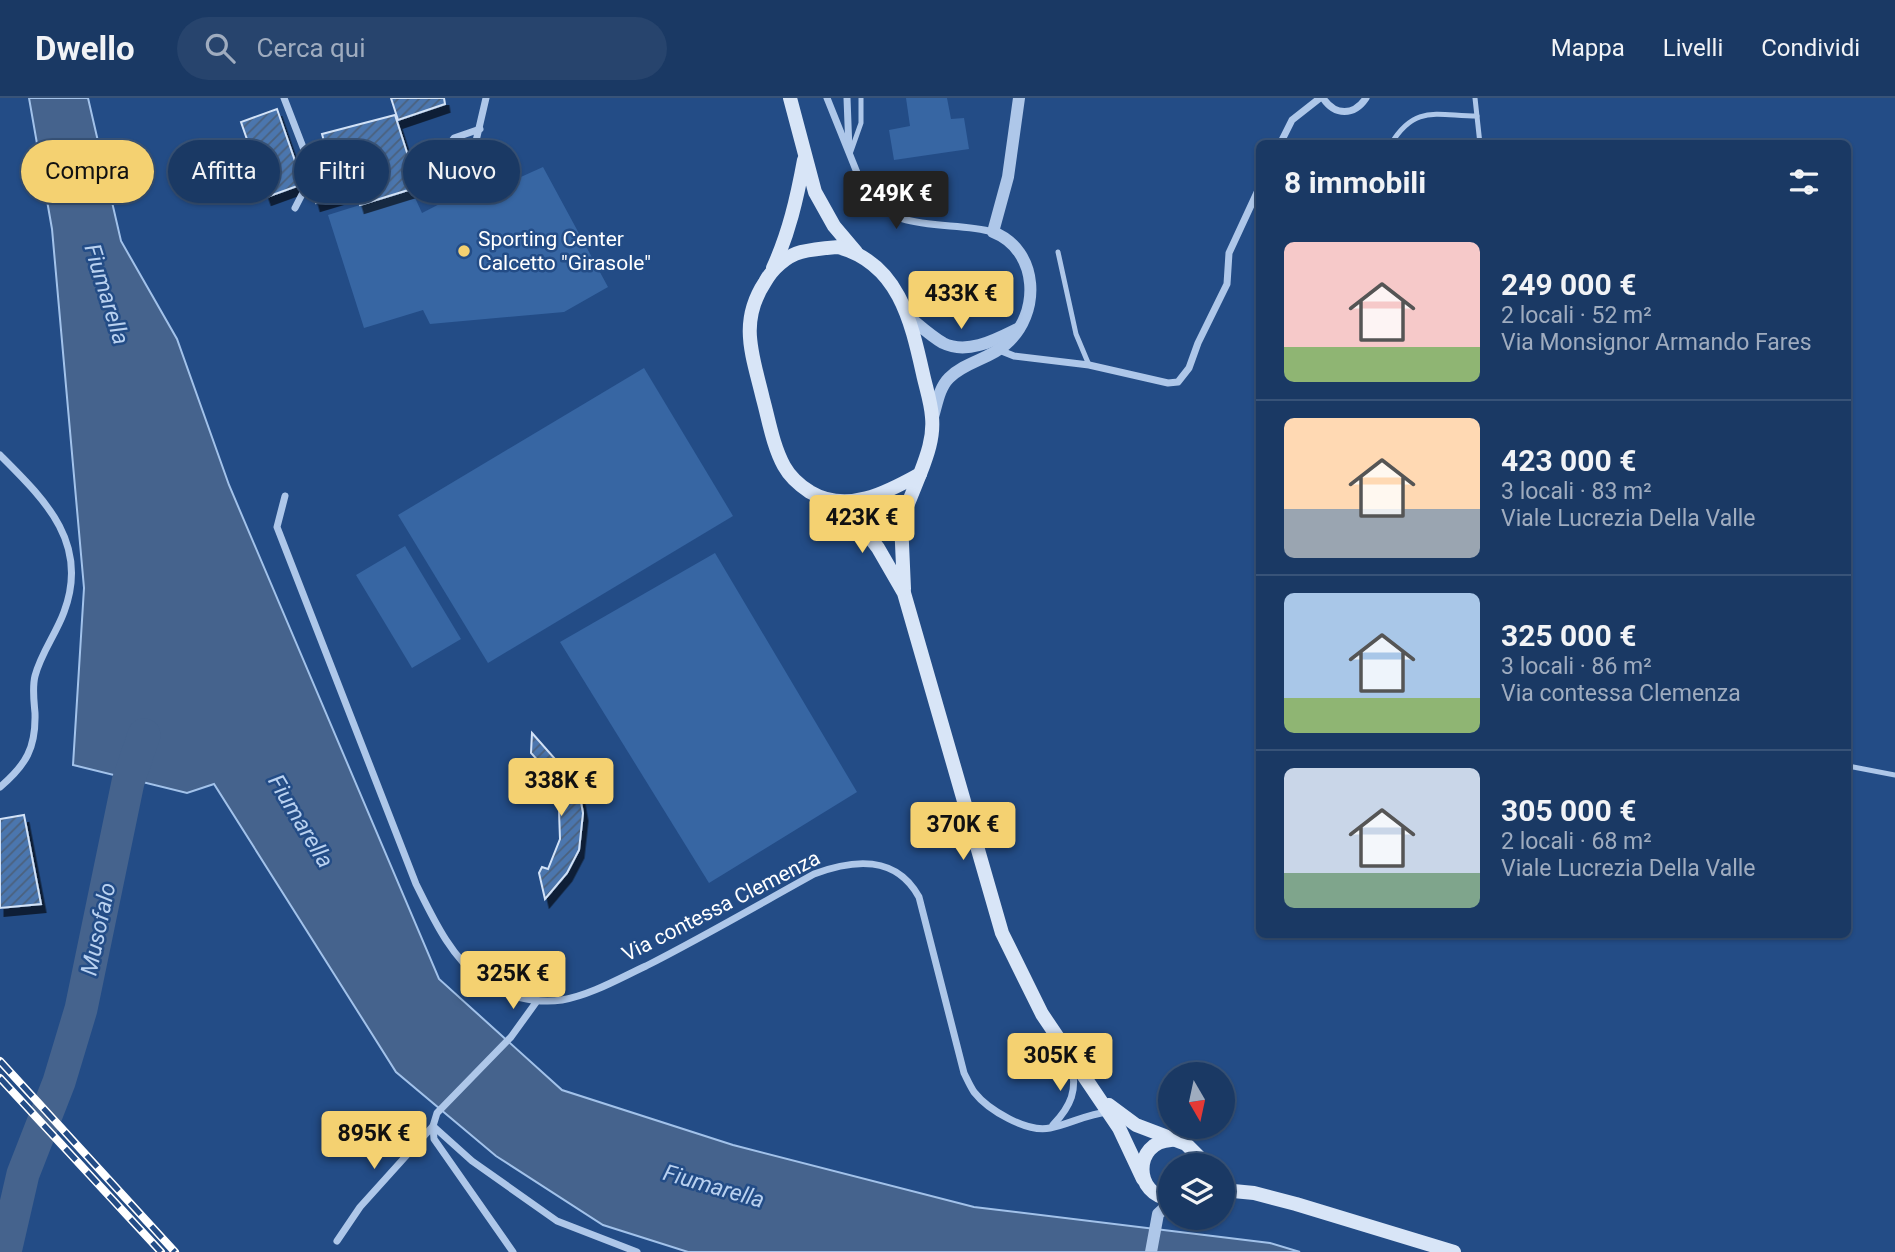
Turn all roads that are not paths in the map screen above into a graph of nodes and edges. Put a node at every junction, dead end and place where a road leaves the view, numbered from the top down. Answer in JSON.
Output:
{"nodes":[{"id":1,"x":284,"y":98,"type":"edge"},
{"id":2,"x":486,"y":98,"type":"edge"},
{"id":3,"x":790,"y":98,"type":"edge"},
{"id":4,"x":827,"y":98,"type":"edge"},
{"id":5,"x":847,"y":98,"type":"edge"},
{"id":6,"x":861,"y":98,"type":"edge"},
{"id":7,"x":1019,"y":98,"type":"edge"},
{"id":8,"x":1321,"y":98,"type":"edge"},
{"id":9,"x":1366,"y":98,"type":"edge"},
{"id":10,"x":1475,"y":98,"type":"edge"},
{"id":11,"x":1477,"y":116,"type":"junction"},
{"id":12,"x":480,"y":129,"type":"junction"},
{"id":13,"x":452,"y":140,"type":"edge"},
{"id":14,"x":477,"y":140,"type":"edge"},
{"id":15,"x":1282,"y":140,"type":"edge"},
{"id":16,"x":1393,"y":140,"type":"edge"},
{"id":17,"x":1480,"y":140,"type":"edge"},
{"id":18,"x":849,"y":157,"type":"junction"},
{"id":19,"x":805,"y":159,"type":"junction"},
{"id":20,"x":1256,"y":195,"type":"edge"},
{"id":21,"x":295,"y":208,"type":"dead end"},
{"id":22,"x":993,"y":232,"type":"junction"},
{"id":23,"x":856,"y":252,"type":"junction"},
{"id":24,"x":1058,"y":252,"type":"dead end"},
{"id":25,"x":772,"y":270,"type":"junction"},
{"id":26,"x":908,"y":316,"type":"junction"},
{"id":27,"x":1017,"y":329,"type":"junction"},
{"id":28,"x":999,"y":350,"type":"junction"},
{"id":29,"x":1089,"y":365,"type":"junction"},
{"id":30,"x":933,"y":418,"type":"junction"},
{"id":31,"x":0,"y":455,"type":"edge"},
{"id":32,"x":920,"y":474,"type":"junction"},
{"id":33,"x":285,"y":496,"type":"dead end"},
{"id":34,"x":843,"y":502,"type":"junction"},
{"id":35,"x":904,"y":593,"type":"junction"},
{"id":36,"x":1851,"y":767,"type":"edge"},
{"id":37,"x":1895,"y":775,"type":"edge"},
{"id":38,"x":0,"y":787,"type":"edge"},
{"id":39,"x":537,"y":1001,"type":"junction"},
{"id":40,"x":1070,"y":1057,"type":"junction"},
{"id":41,"x":1098,"y":1095,"type":"junction"},
{"id":42,"x":1108,"y":1112,"type":"junction"},
{"id":43,"x":433,"y":1126,"type":"junction"},
{"id":44,"x":1050,"y":1128,"type":"junction"},
{"id":45,"x":1173,"y":1140,"type":"junction"},
{"id":46,"x":1193,"y":1153,"type":"edge"},
{"id":47,"x":1144,"y":1182,"type":"junction"},
{"id":48,"x":1235,"y":1184,"type":"edge"},
{"id":49,"x":1235,"y":1191,"type":"edge"},
{"id":50,"x":1254,"y":1193,"type":"junction"},
{"id":51,"x":1158,"y":1197,"type":"edge"},
{"id":52,"x":1158,"y":1215,"type":"edge"},
{"id":53,"x":1154,"y":1226,"type":"junction"},
{"id":54,"x":337,"y":1241,"type":"dead end"},
{"id":55,"x":513,"y":1252,"type":"edge"},
{"id":56,"x":636,"y":1252,"type":"edge"},
{"id":57,"x":1151,"y":1252,"type":"edge"},
{"id":58,"x":1454,"y":1252,"type":"edge"}],
"edges":[{"from":1,"to":21,"type":"street"},
{"from":2,"to":12,"type":"street"},
{"from":3,"to":19,"type":"main road"},
{"from":4,"to":18,"type":"street"},
{"from":5,"to":18,"type":"street"},
{"from":6,"to":18,"type":"lane"},
{"from":7,"to":22,"type":"street"},
{"from":8,"to":9,"type":"street"},
{"from":8,"to":15,"type":"street"},
{"from":10,"to":11,"type":"lane"},
{"from":11,"to":16,"type":"lane"},
{"from":11,"to":17,"type":"lane"},
{"from":12,"to":13,"type":"street"},
{"from":12,"to":14,"type":"street"},
{"from":18,"to":22,"type":"street"},
{"from":19,"to":23,"type":"main road"},
{"from":19,"to":25,"type":"main road"},
{"from":20,"to":29,"type":"street"},
{"from":22,"to":27,"type":"street"},
{"from":23,"to":25,"type":"main road"},
{"from":23,"to":26,"type":"main road"},
{"from":24,"to":29,"type":"lane"},
{"from":25,"to":34,"type":"main road"},
{"from":26,"to":27,"type":"street"},
{"from":26,"to":30,"type":"main road"},
{"from":27,"to":28,"type":"street"},
{"from":28,"to":29,"type":"street"},
{"from":28,"to":30,"type":"street"},
{"from":30,"to":32,"type":"main road"},
{"from":31,"to":38,"type":"street"},
{"from":32,"to":34,"type":"main road"},
{"from":32,"to":35,"type":"main road"},
{"from":33,"to":39,"type":"street","name":"Via contessa Clemenza"},
{"from":34,"to":35,"type":"main road"},
{"from":35,"to":40,"type":"main road"},
{"from":36,"to":37,"type":"lane"},
{"from":39,"to":43,"type":"street"},
{"from":39,"to":44,"type":"street","name":"Via contessa Clemenza"},
{"from":40,"to":41,"type":"main road"},
{"from":40,"to":44,"type":"street"},
{"from":41,"to":42,"type":"main road"},
{"from":41,"to":45,"type":"main road"},
{"from":42,"to":44,"type":"street"},
{"from":42,"to":47,"type":"main road"},
{"from":43,"to":54,"type":"street"},
{"from":43,"to":55,"type":"street"},
{"from":43,"to":56,"type":"street"},
{"from":45,"to":46,"type":"main road"},
{"from":45,"to":47,"type":"main road"},
{"from":47,"to":51,"type":"main road"},
{"from":47,"to":53,"type":"street"},
{"from":48,"to":50,"type":"main road"},
{"from":49,"to":50,"type":"main road"},
{"from":50,"to":58,"type":"main road"},
{"from":52,"to":53,"type":"street"},
{"from":53,"to":57,"type":"street"}]}
